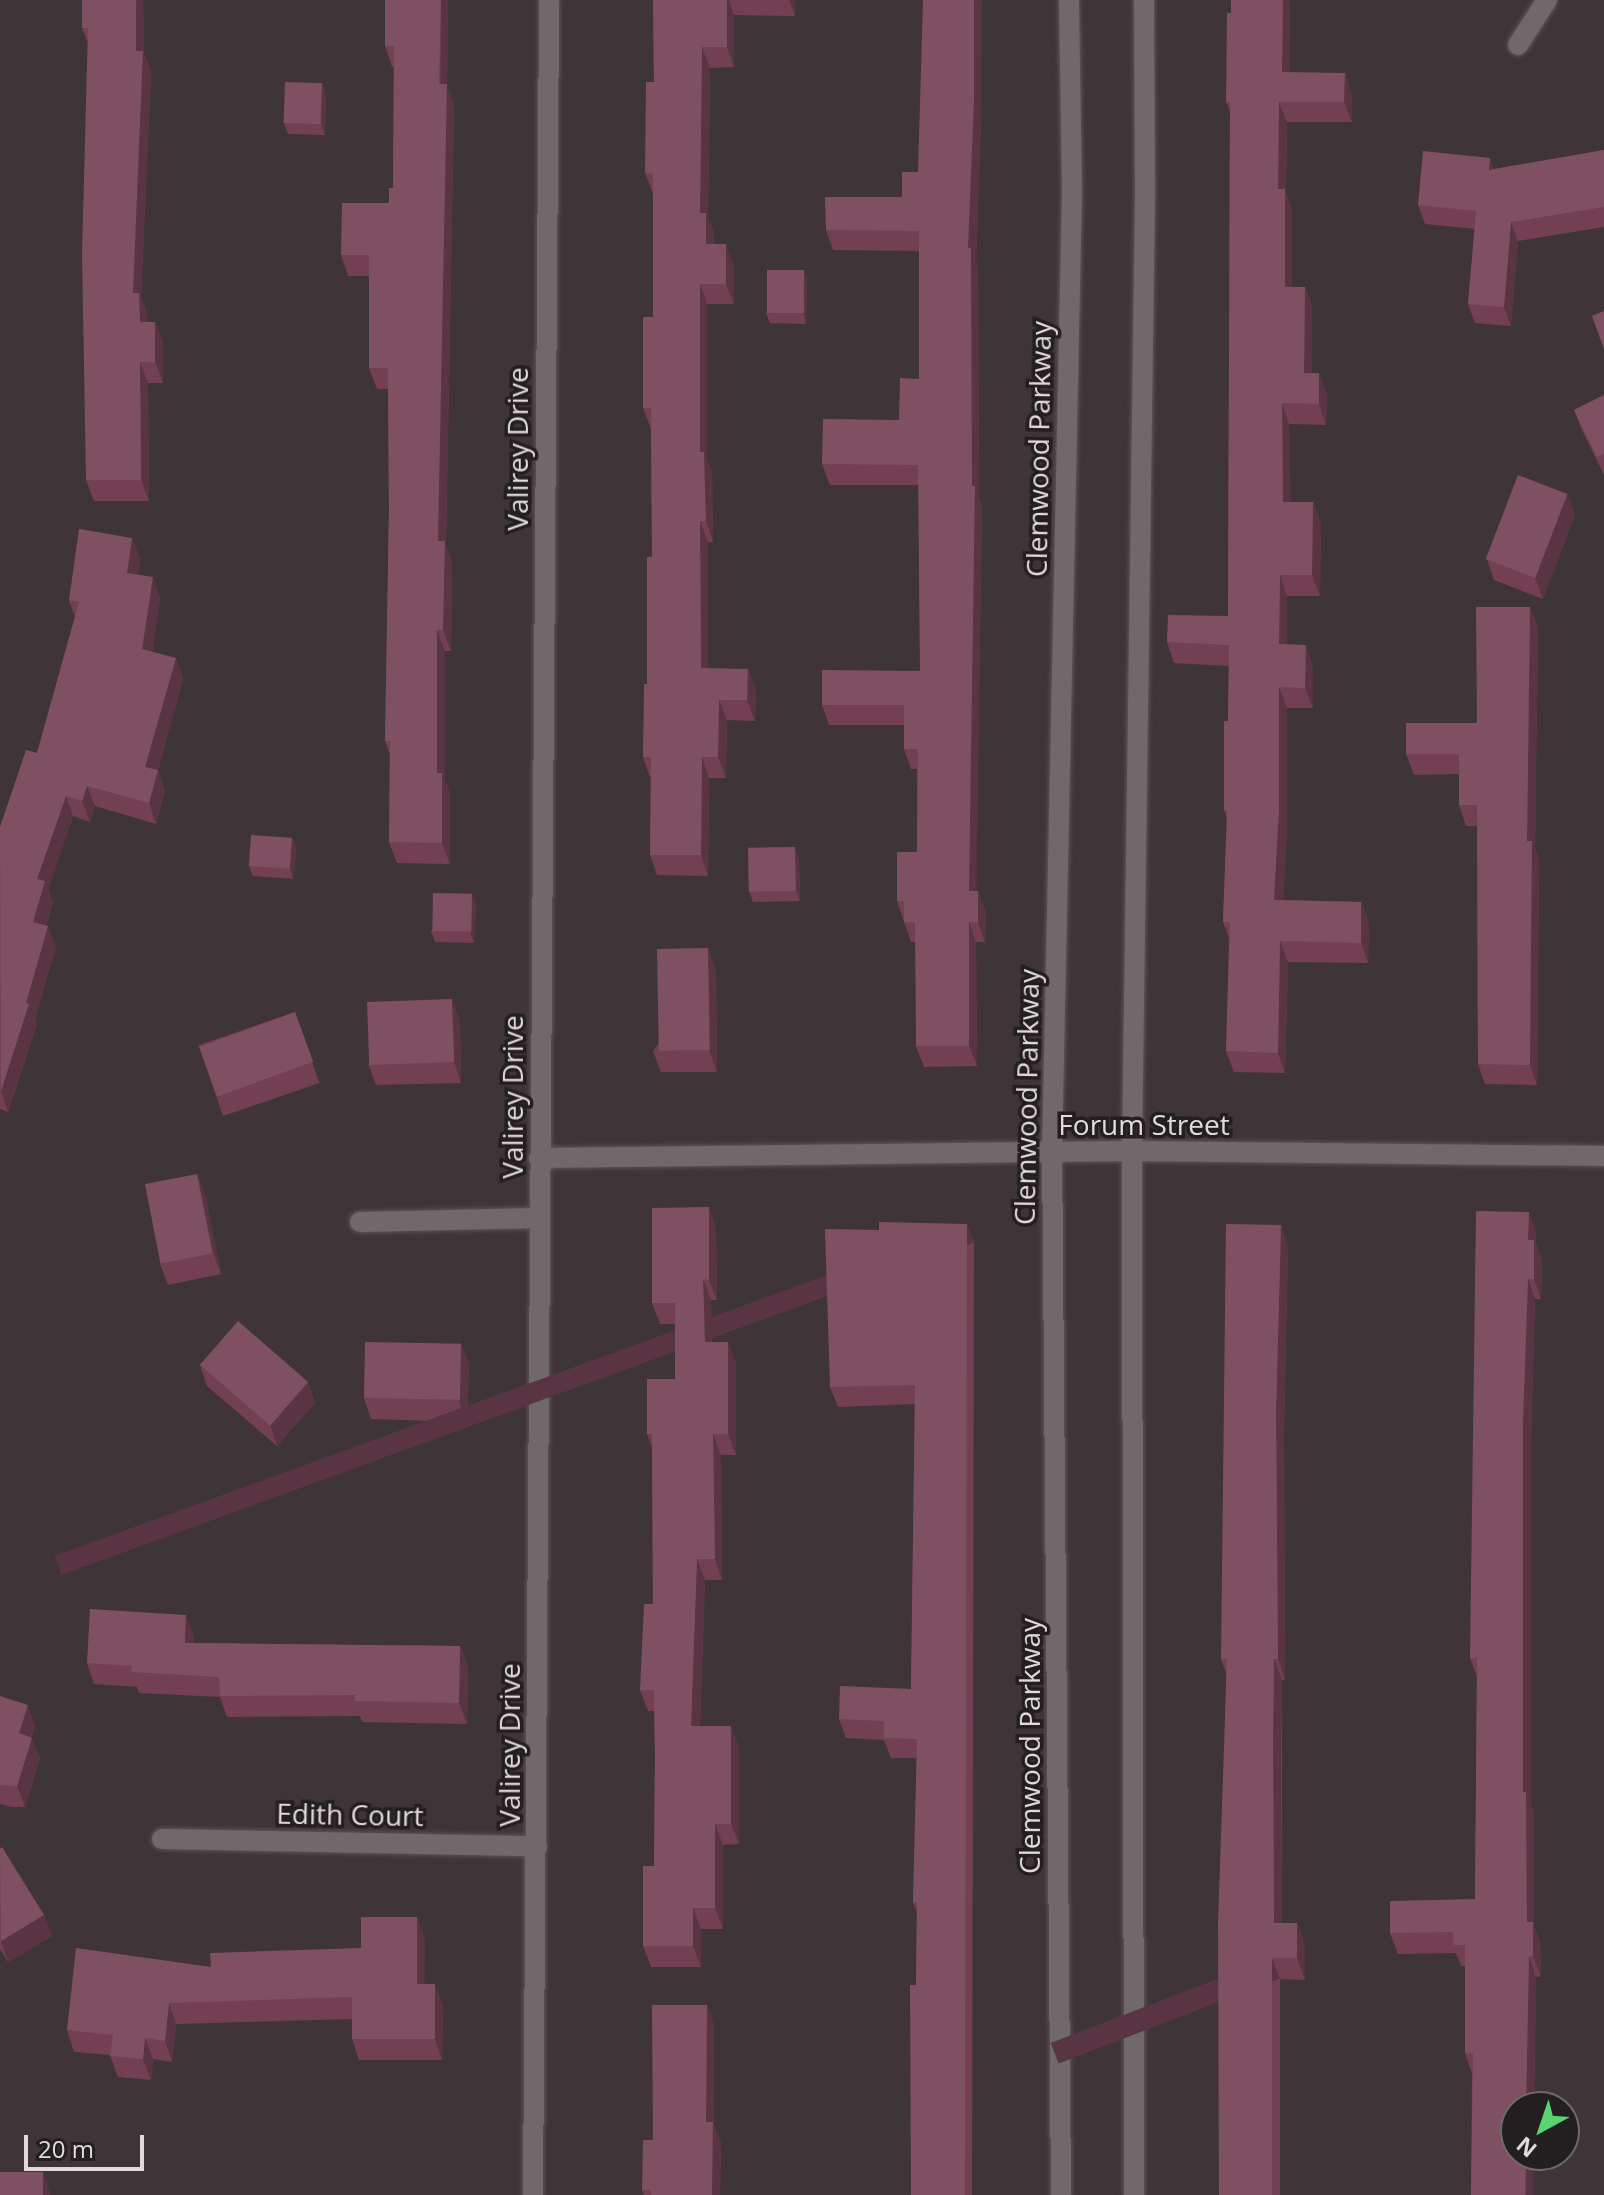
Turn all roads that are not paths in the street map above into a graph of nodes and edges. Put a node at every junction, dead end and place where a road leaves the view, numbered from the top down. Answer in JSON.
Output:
{"nodes":[{"id":1,"x":549,"y":0,"type":"edge"},
{"id":2,"x":1069,"y":0,"type":"edge"},
{"id":3,"x":1144,"y":0,"type":"edge"},
{"id":4,"x":1547,"y":0,"type":"edge"},
{"id":5,"x":1518,"y":45,"type":"dead end"},
{"id":6,"x":1132,"y":1151,"type":"junction"},
{"id":7,"x":1052,"y":1153,"type":"junction"},
{"id":8,"x":1604,"y":1156,"type":"edge"},
{"id":9,"x":539,"y":1158,"type":"junction"},
{"id":10,"x":539,"y":1218,"type":"junction"},
{"id":11,"x":360,"y":1222,"type":"dead end"},
{"id":12,"x":162,"y":1839,"type":"dead end"},
{"id":13,"x":537,"y":1846,"type":"junction"},
{"id":14,"x":533,"y":2195,"type":"edge"},
{"id":15,"x":1061,"y":2195,"type":"edge"},
{"id":16,"x":1134,"y":2195,"type":"edge"}],
"edges":[{"from":1,"to":9,"type":"street","name":"Valirey Drive"},
{"from":2,"to":7,"type":"street","name":"Clemwood Parkway"},
{"from":3,"to":6,"type":"street"},
{"from":4,"to":5,"type":"street"},
{"from":6,"to":7,"type":"street","name":"Forum Street"},
{"from":6,"to":8,"type":"street","name":"Forum Street"},
{"from":6,"to":16,"type":"street"},
{"from":7,"to":9,"type":"street","name":"Forum Street"},
{"from":7,"to":15,"type":"street","name":"Clemwood Parkway"},
{"from":9,"to":10,"type":"street","name":"Valirey Drive"},
{"from":10,"to":11,"type":"street"},
{"from":10,"to":13,"type":"street","name":"Valirey Drive"},
{"from":12,"to":13,"type":"street","name":"Edith Court"},
{"from":13,"to":14,"type":"street","name":"Valirey Drive"}]}
